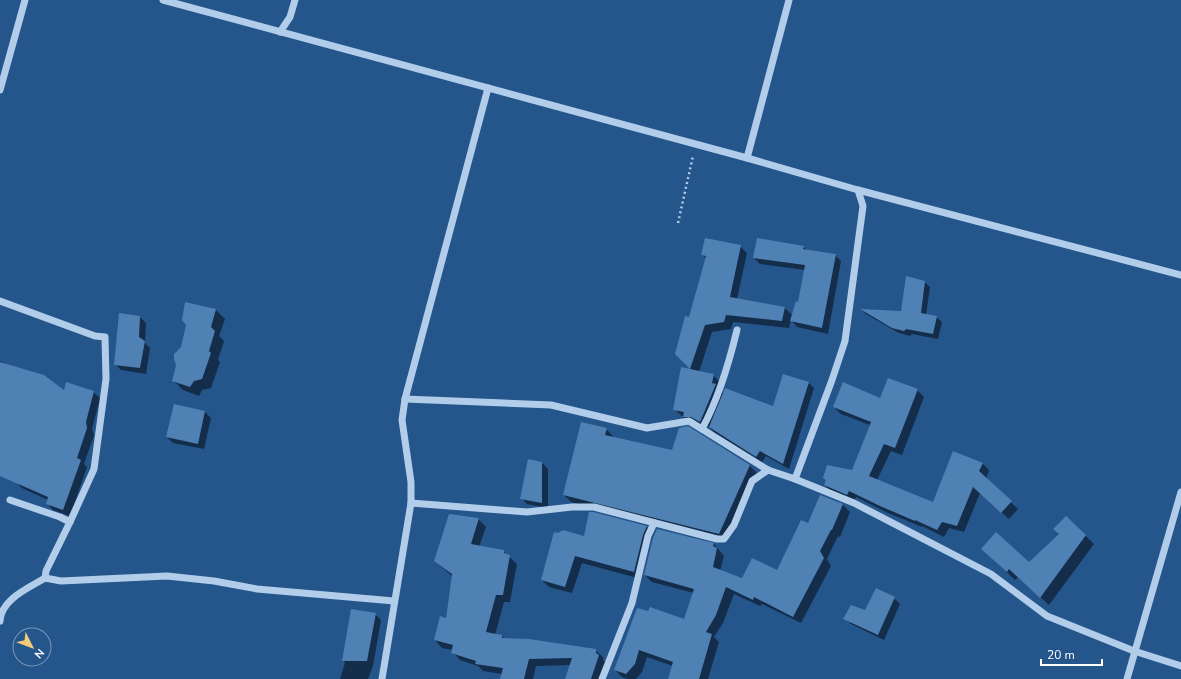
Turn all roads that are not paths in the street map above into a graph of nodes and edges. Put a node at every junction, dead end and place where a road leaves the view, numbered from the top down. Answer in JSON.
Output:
{"nodes":[{"id":1,"x":25,"y":0,"type":"edge"},
{"id":2,"x":163,"y":0,"type":"edge"},
{"id":3,"x":294,"y":0,"type":"edge"},
{"id":4,"x":789,"y":0,"type":"edge"},
{"id":5,"x":280,"y":32,"type":"junction"},
{"id":6,"x":488,"y":88,"type":"junction"},
{"id":7,"x":0,"y":90,"type":"edge"},
{"id":8,"x":747,"y":158,"type":"junction"},
{"id":9,"x":858,"y":190,"type":"junction"},
{"id":10,"x":1181,"y":275,"type":"edge"},
{"id":11,"x":0,"y":301,"type":"edge"},
{"id":12,"x":737,"y":330,"type":"dead end"},
{"id":13,"x":406,"y":399,"type":"junction"},
{"id":14,"x":702,"y":429,"type":"junction"},
{"id":15,"x":768,"y":470,"type":"junction"},
{"id":16,"x":795,"y":479,"type":"junction"},
{"id":17,"x":1181,"y":492,"type":"edge"},
{"id":18,"x":10,"y":500,"type":"dead end"},
{"id":19,"x":412,"y":503,"type":"junction"},
{"id":20,"x":70,"y":522,"type":"junction"},
{"id":21,"x":654,"y":523,"type":"junction"},
{"id":22,"x":45,"y":578,"type":"junction"},
{"id":23,"x":394,"y":601,"type":"junction"},
{"id":24,"x":0,"y":621,"type":"edge"},
{"id":25,"x":1134,"y":651,"type":"junction"},
{"id":26,"x":1181,"y":666,"type":"edge"},
{"id":27,"x":382,"y":679,"type":"edge"},
{"id":28,"x":602,"y":679,"type":"edge"},
{"id":29,"x":1127,"y":679,"type":"edge"}],
"edges":[{"from":1,"to":7,"type":"street"},
{"from":2,"to":5,"type":"street"},
{"from":3,"to":5,"type":"street"},
{"from":4,"to":8,"type":"street"},
{"from":5,"to":6,"type":"street"},
{"from":6,"to":8,"type":"street"},
{"from":6,"to":13,"type":"street"},
{"from":8,"to":9,"type":"street"},
{"from":9,"to":10,"type":"street"},
{"from":9,"to":16,"type":"street"},
{"from":11,"to":20,"type":"street"},
{"from":12,"to":14,"type":"street"},
{"from":13,"to":14,"type":"street"},
{"from":13,"to":19,"type":"street"},
{"from":14,"to":15,"type":"street"},
{"from":15,"to":16,"type":"street"},
{"from":15,"to":21,"type":"street"},
{"from":16,"to":25,"type":"street"},
{"from":17,"to":25,"type":"street"},
{"from":18,"to":20,"type":"street"},
{"from":19,"to":21,"type":"street"},
{"from":19,"to":23,"type":"street"},
{"from":20,"to":22,"type":"street"},
{"from":21,"to":28,"type":"street"},
{"from":22,"to":23,"type":"street"},
{"from":22,"to":24,"type":"street"},
{"from":23,"to":27,"type":"street"},
{"from":25,"to":26,"type":"street"},
{"from":25,"to":29,"type":"street"}]}
